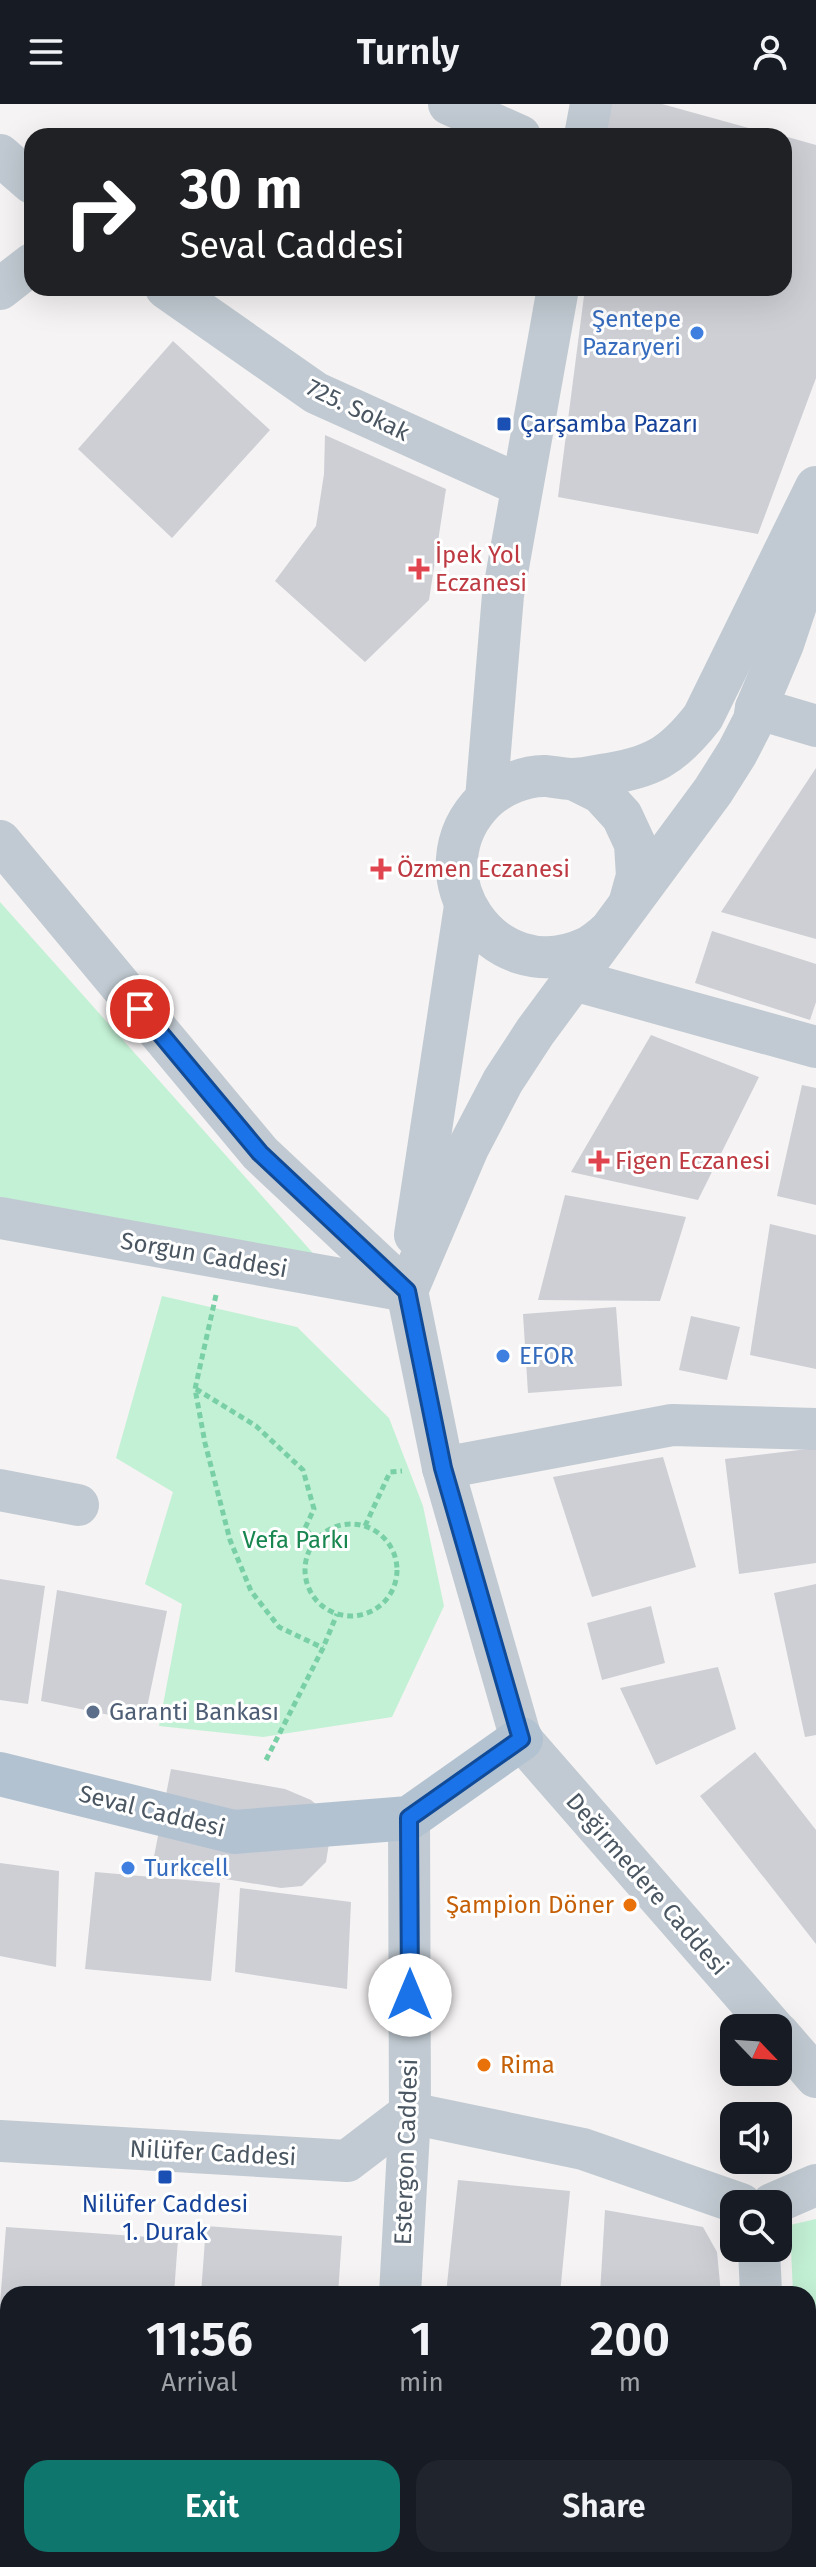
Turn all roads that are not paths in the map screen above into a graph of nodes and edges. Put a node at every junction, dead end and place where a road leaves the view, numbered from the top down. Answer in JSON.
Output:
{"nodes":[{"id":1,"x":449,"y":104,"type":"edge"},
{"id":2,"x":591,"y":104,"type":"edge"},
{"id":3,"x":502,"y":128,"type":"edge"},
{"id":4,"x":586,"y":128,"type":"edge"},
{"id":5,"x":0,"y":155,"type":"edge"},
{"id":6,"x":24,"y":176,"type":"edge"},
{"id":7,"x":24,"y":270,"type":"edge"},
{"id":8,"x":0,"y":289,"type":"edge"},
{"id":9,"x":177,"y":296,"type":"edge"},
{"id":10,"x":557,"y":296,"type":"edge"},
{"id":11,"x":522,"y":486,"type":"junction"},
{"id":12,"x":816,"y":487,"type":"edge"},
{"id":13,"x":816,"y":545,"type":"edge"},
{"id":14,"x":756,"y":708,"type":"junction"},
{"id":15,"x":816,"y":726,"type":"edge"},
{"id":16,"x":573,"y":779,"type":"junction"},
{"id":17,"x":486,"y":799,"type":"junction"},
{"id":18,"x":0,"y":841,"type":"edge"},
{"id":19,"x":465,"y":906,"type":"junction"},
{"id":20,"x":620,"y":918,"type":"junction"},
{"id":21,"x":574,"y":980,"type":"junction"},
{"id":22,"x":816,"y":1047,"type":"edge"},
{"id":23,"x":0,"y":1218,"type":"edge"},
{"id":24,"x":407,"y":1291,"type":"junction"},
{"id":25,"x":816,"y":1429,"type":"edge"},
{"id":26,"x":443,"y":1468,"type":"junction"},
{"id":27,"x":0,"y":1490,"type":"edge"},
{"id":28,"x":78,"y":1505,"type":"dead end"},
{"id":29,"x":521,"y":1739,"type":"junction"},
{"id":30,"x":0,"y":1774,"type":"edge"},
{"id":31,"x":409,"y":1818,"type":"junction"},
{"id":32,"x":761,"y":2014,"type":"edge"},
{"id":33,"x":792,"y":2049,"type":"edge"},
{"id":34,"x":816,"y":2077,"type":"edge"},
{"id":35,"x":410,"y":2113,"type":"junction"},
{"id":36,"x":0,"y":2141,"type":"edge"},
{"id":37,"x":816,"y":2185,"type":"edge"},
{"id":38,"x":792,"y":2195,"type":"edge"},
{"id":39,"x":720,"y":2197,"type":"edge"},
{"id":40,"x":760,"y":2262,"type":"edge"},
{"id":41,"x":400,"y":2286,"type":"edge"},
{"id":42,"x":761,"y":2286,"type":"edge"}],
"edges":[{"from":1,"to":3,"type":"street"},
{"from":2,"to":4,"type":"street"},
{"from":5,"to":6,"type":"street"},
{"from":7,"to":8,"type":"street"},
{"from":9,"to":11,"type":"street","name":"725. Sokak"},
{"from":10,"to":11,"type":"street"},
{"from":11,"to":17,"type":"street"},
{"from":12,"to":16,"type":"street"},
{"from":13,"to":14,"type":"street"},
{"from":14,"to":15,"type":"street"},
{"from":14,"to":20,"type":"street"},
{"from":16,"to":17,"type":"street"},
{"from":16,"to":20,"type":"street"},
{"from":17,"to":19,"type":"street"},
{"from":18,"to":24,"type":"street"},
{"from":19,"to":20,"type":"street"},
{"from":19,"to":24,"type":"street"},
{"from":20,"to":21,"type":"street"},
{"from":21,"to":22,"type":"street"},
{"from":21,"to":24,"type":"street"},
{"from":23,"to":24,"type":"street","name":"Sorgun Caddesi"},
{"from":24,"to":26,"type":"street"},
{"from":25,"to":26,"type":"street"},
{"from":26,"to":29,"type":"street"},
{"from":27,"to":28,"type":"street"},
{"from":29,"to":31,"type":"main road"},
{"from":29,"to":32,"type":"street","name":"Değirmedere Caddesi"},
{"from":30,"to":31,"type":"main road","name":"Seval Caddesi"},
{"from":31,"to":35,"type":"street","name":"Estergon Caddesi"},
{"from":33,"to":34,"type":"street"},
{"from":35,"to":36,"type":"street","name":"Nilüfer Caddesi"},
{"from":35,"to":39,"type":"street"},
{"from":35,"to":41,"type":"street","name":"Estergon Caddesi"},
{"from":37,"to":38,"type":"street"},
{"from":40,"to":42,"type":"street"}]}
